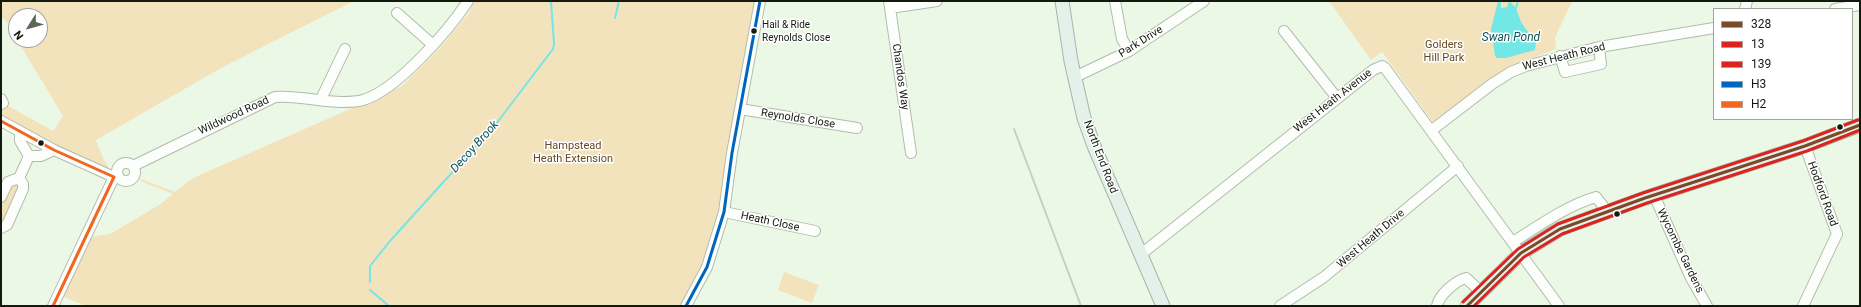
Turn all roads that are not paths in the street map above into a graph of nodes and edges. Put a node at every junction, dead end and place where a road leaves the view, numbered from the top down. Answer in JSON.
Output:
{"nodes":[{"id":1,"x":468,"y":1,"type":"edge"},
{"id":2,"x":760,"y":1,"type":"edge"},
{"id":3,"x":937,"y":1,"type":"edge"},
{"id":4,"x":1062,"y":1,"type":"edge"},
{"id":5,"x":1115,"y":1,"type":"edge"},
{"id":6,"x":1204,"y":1,"type":"edge"},
{"id":7,"x":889,"y":5,"type":"edge"},
{"id":8,"x":1860,"y":5,"type":"edge"},
{"id":9,"x":1841,"y":8,"type":"edge"},
{"id":10,"x":397,"y":13,"type":"dead end"},
{"id":11,"x":1713,"y":28,"type":"edge"},
{"id":12,"x":1284,"y":31,"type":"dead end"},
{"id":13,"x":433,"y":45,"type":"junction"},
{"id":14,"x":1599,"y":47,"type":"junction"},
{"id":15,"x":345,"y":49,"type":"dead end"},
{"id":16,"x":1129,"y":51,"type":"junction"},
{"id":17,"x":1560,"y":56,"type":"junction"},
{"id":18,"x":1075,"y":77,"type":"junction"},
{"id":19,"x":1337,"y":98,"type":"junction"},
{"id":20,"x":1,"y":99,"type":"edge"},
{"id":21,"x":321,"y":99,"type":"junction"},
{"id":22,"x":1,"y":104,"type":"edge"},
{"id":23,"x":740,"y":109,"type":"junction"},
{"id":24,"x":1,"y":121,"type":"edge"},
{"id":25,"x":1860,"y":125,"type":"edge"},
{"id":26,"x":857,"y":128,"type":"dead end"},
{"id":27,"x":20,"y":130,"type":"junction"},
{"id":28,"x":1432,"y":130,"type":"junction"},
{"id":29,"x":1805,"y":146,"type":"junction"},
{"id":30,"x":54,"y":150,"type":"junction"},
{"id":31,"x":911,"y":153,"type":"dead end"},
{"id":32,"x":29,"y":156,"type":"junction"},
{"id":33,"x":1458,"y":166,"type":"junction"},
{"id":34,"x":116,"y":176,"type":"junction"},
{"id":35,"x":19,"y":178,"type":"junction"},
{"id":36,"x":1654,"y":196,"type":"junction"},
{"id":37,"x":1,"y":197,"type":"edge"},
{"id":38,"x":1578,"y":204,"type":"junction"},
{"id":39,"x":1607,"y":211,"type":"junction"},
{"id":40,"x":724,"y":212,"type":"junction"},
{"id":41,"x":1584,"y":220,"type":"junction"},
{"id":42,"x":1,"y":228,"type":"edge"},
{"id":43,"x":816,"y":231,"type":"dead end"},
{"id":44,"x":1513,"y":242,"type":"junction"},
{"id":45,"x":1521,"y":253,"type":"junction"},
{"id":46,"x":1140,"y":255,"type":"junction"},
{"id":47,"x":1482,"y":292,"type":"junction"},
{"id":48,"x":53,"y":306,"type":"edge"},
{"id":49,"x":686,"y":306,"type":"edge"},
{"id":50,"x":1163,"y":306,"type":"edge"},
{"id":51,"x":1280,"y":306,"type":"edge"},
{"id":52,"x":1437,"y":306,"type":"edge"},
{"id":53,"x":1467,"y":306,"type":"edge"},
{"id":54,"x":1559,"y":306,"type":"edge"},
{"id":55,"x":1707,"y":306,"type":"edge"},
{"id":56,"x":1803,"y":306,"type":"edge"}],
"edges":[{"from":1,"to":13,"type":"street","name":"Wildwood Road"},
{"from":2,"to":23,"type":"street"},
{"from":3,"to":7,"type":"street"},
{"from":4,"to":18,"type":"main road","name":"North End Road"},
{"from":5,"to":16,"type":"street"},
{"from":6,"to":16,"type":"street","name":"Park Drive"},
{"from":7,"to":31,"type":"street","name":"Chandos Way"},
{"from":8,"to":9,"type":"street"},
{"from":10,"to":13,"type":"street"},
{"from":11,"to":14,"type":"street","name":"West Heath Road"},
{"from":12,"to":19,"type":"street"},
{"from":13,"to":21,"type":"street","name":"Wildwood Road"},
{"from":14,"to":17,"type":"street","name":"West Heath Road"},
{"from":14,"to":17,"type":"street"},
{"from":15,"to":21,"type":"street"},
{"from":16,"to":18,"type":"street","name":"Park Drive"},
{"from":17,"to":28,"type":"street","name":"West Heath Road"},
{"from":18,"to":46,"type":"main road","name":"North End Road"},
{"from":19,"to":28,"type":"street","name":"West Heath Avenue"},
{"from":19,"to":46,"type":"street","name":"West Heath Avenue"},
{"from":20,"to":22,"type":"street"},
{"from":21,"to":34,"type":"street","name":"Wildwood Road"},
{"from":23,"to":26,"type":"street","name":"Reynolds Close"},
{"from":23,"to":40,"type":"street"},
{"from":24,"to":27,"type":"street"},
{"from":25,"to":29,"type":"main road"},
{"from":27,"to":30,"type":"street"},
{"from":27,"to":32,"type":"street"},
{"from":28,"to":33,"type":"street","name":"West Heath Avenue"},
{"from":29,"to":36,"type":"main road"},
{"from":29,"to":56,"type":"street","name":"Hodford Road"},
{"from":30,"to":32,"type":"street"},
{"from":30,"to":34,"type":"street"},
{"from":32,"to":35,"type":"street"},
{"from":33,"to":44,"type":"street","name":"West Heath Avenue"},
{"from":33,"to":51,"type":"street","name":"West Heath Drive"},
{"from":34,"to":48,"type":"street"},
{"from":35,"to":37,"type":"street"},
{"from":35,"to":42,"type":"street"},
{"from":36,"to":39,"type":"main road"},
{"from":36,"to":55,"type":"street","name":"Wycombe Gardens"},
{"from":38,"to":39,"type":"street"},
{"from":38,"to":41,"type":"street"},
{"from":38,"to":44,"type":"street"},
{"from":39,"to":41,"type":"main road"},
{"from":40,"to":43,"type":"street","name":"Heath Close"},
{"from":40,"to":49,"type":"street"},
{"from":41,"to":45,"type":"main road"},
{"from":44,"to":45,"type":"street","name":"West Heath Avenue"},
{"from":45,"to":47,"type":"main road"},
{"from":45,"to":54,"type":"street","name":"West Heath Avenue"},
{"from":46,"to":50,"type":"main road","name":"North End Road"},
{"from":47,"to":52,"type":"street"},
{"from":47,"to":53,"type":"main road"}]}
